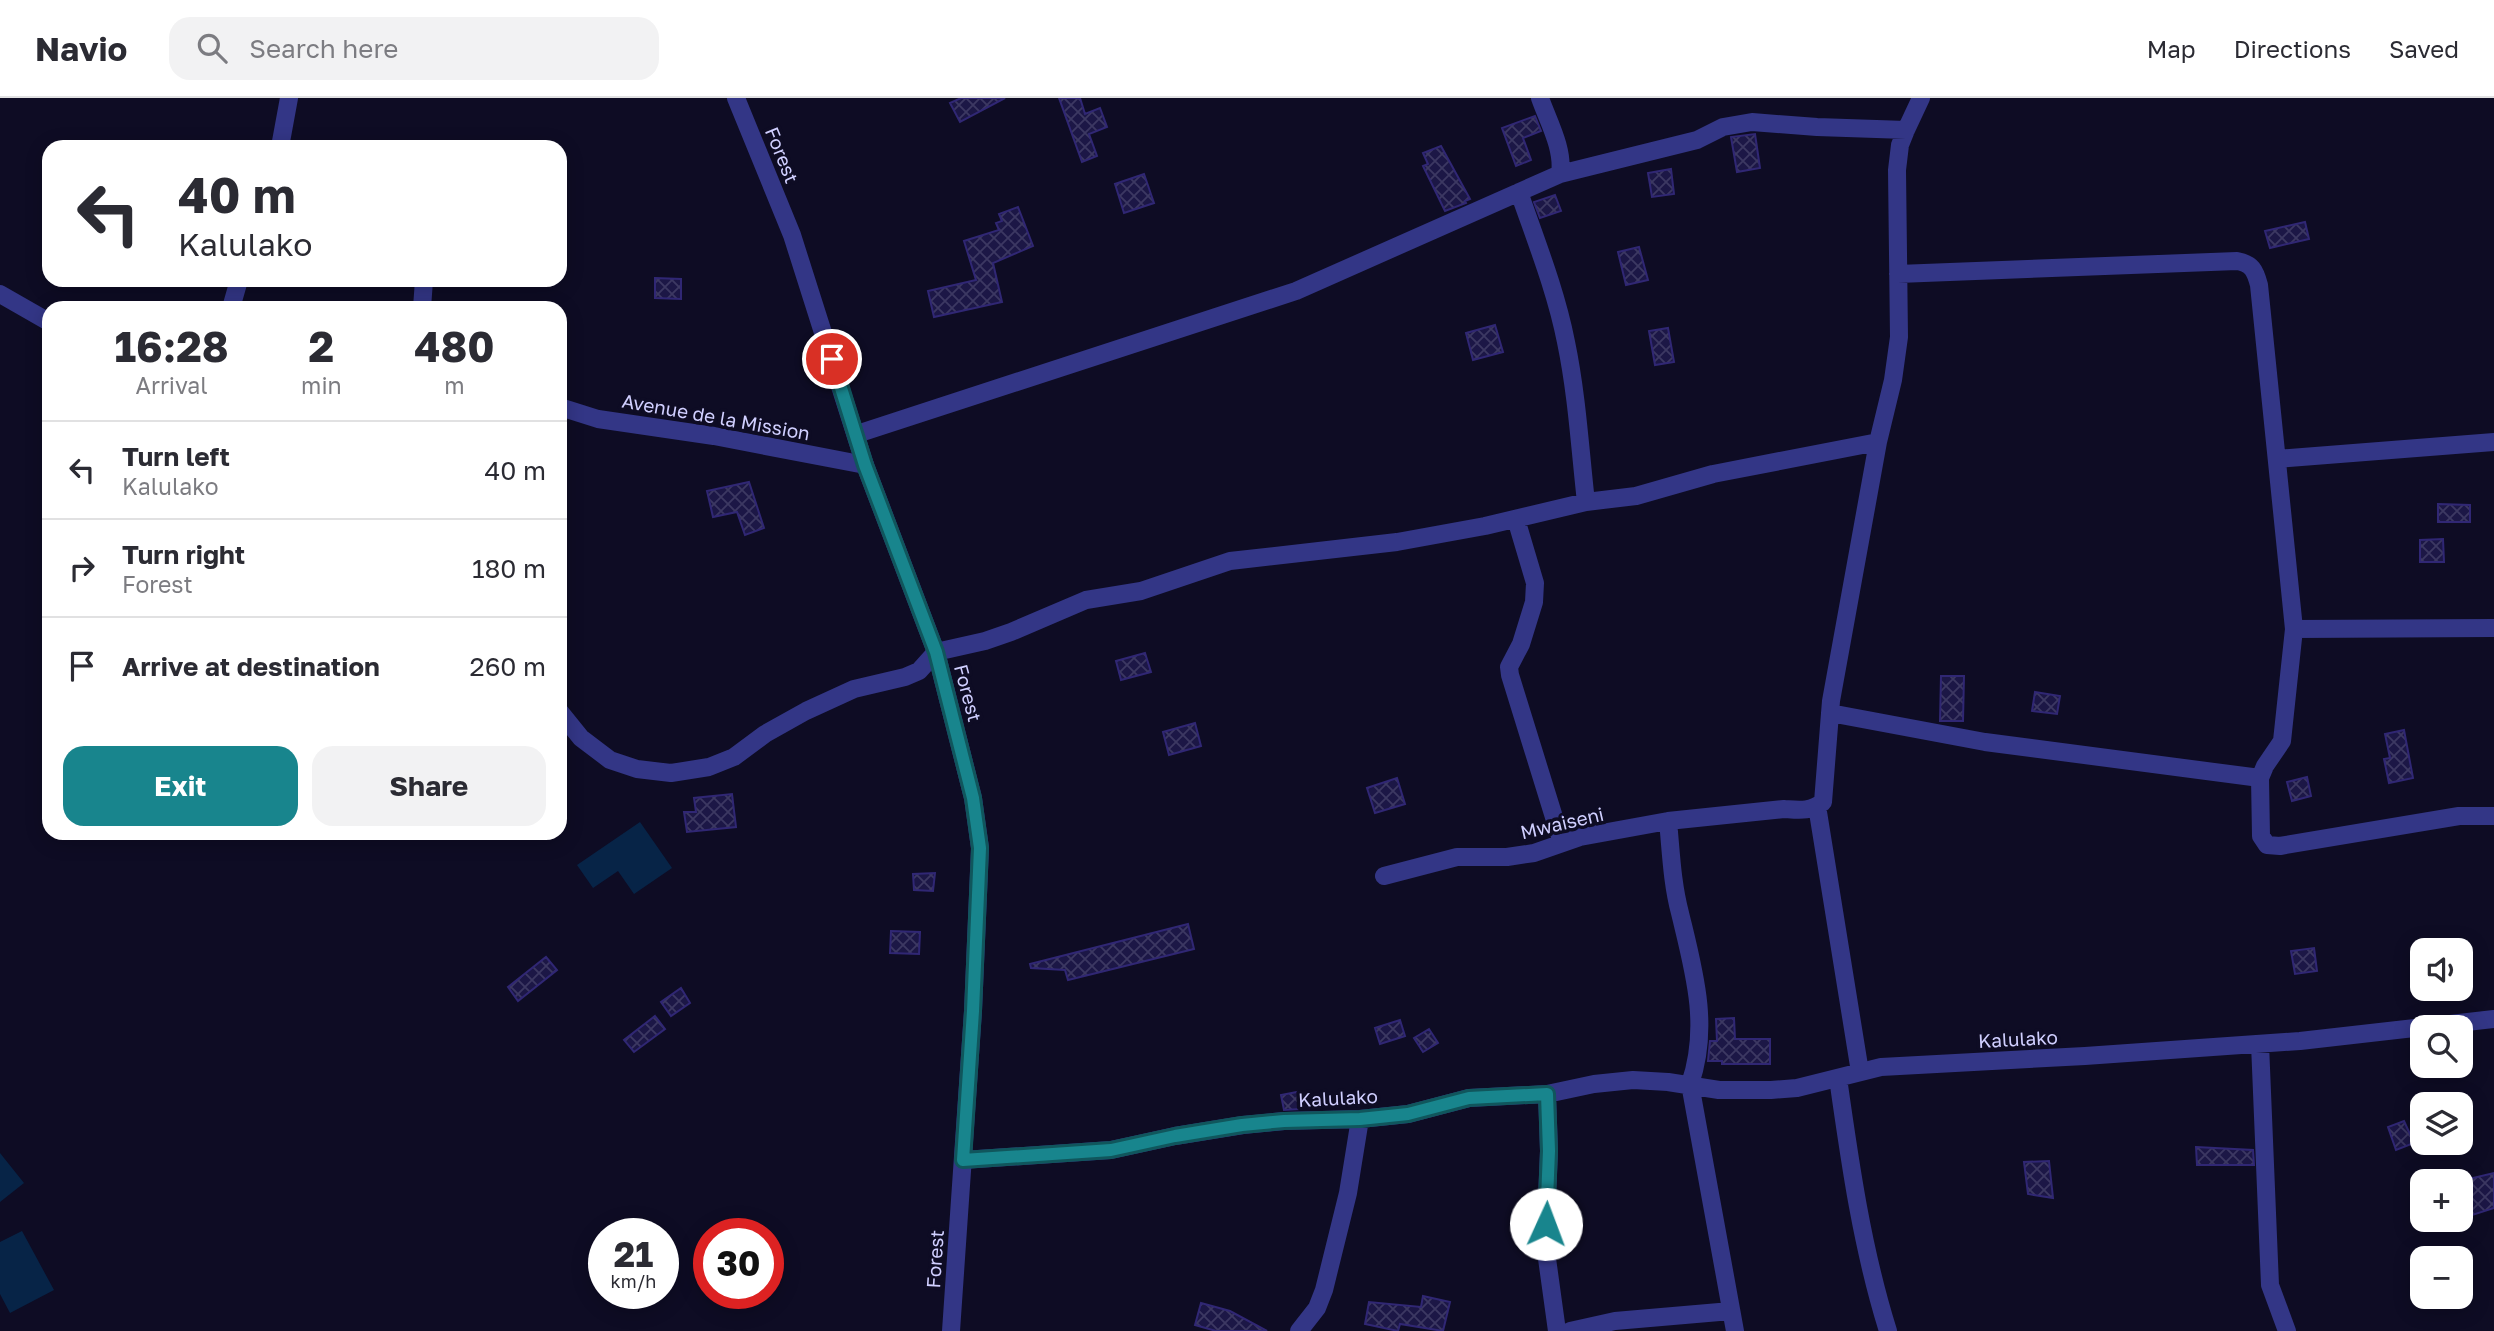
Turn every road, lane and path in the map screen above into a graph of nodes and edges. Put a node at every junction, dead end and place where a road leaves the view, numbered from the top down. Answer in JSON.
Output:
{"nodes":[{"id":1,"x":289,"y":98,"type":"edge"},
{"id":2,"x":736,"y":98,"type":"edge"},
{"id":3,"x":1540,"y":98,"type":"edge"},
{"id":4,"x":1921,"y":98,"type":"edge"},
{"id":5,"x":1906,"y":130,"type":"junction"},
{"id":6,"x":280,"y":140,"type":"edge"},
{"id":7,"x":1560,"y":174,"type":"junction"},
{"id":8,"x":1519,"y":192,"type":"junction"},
{"id":9,"x":1898,"y":274,"type":"junction"},
{"id":10,"x":0,"y":295,"type":"edge"},
{"id":11,"x":42,"y":318,"type":"edge"},
{"id":12,"x":567,"y":409,"type":"edge"},
{"id":13,"x":857,"y":434,"type":"junction"},
{"id":14,"x":1878,"y":442,"type":"junction"},
{"id":15,"x":2494,"y":442,"type":"edge"},
{"id":16,"x":2277,"y":459,"type":"junction"},
{"id":17,"x":865,"y":465,"type":"junction"},
{"id":18,"x":1586,"y":502,"type":"junction"},
{"id":19,"x":1516,"y":519,"type":"junction"},
{"id":20,"x":2494,"y":628,"type":"edge"},
{"id":21,"x":2294,"y":629,"type":"junction"},
{"id":22,"x":936,"y":652,"type":"junction"},
{"id":23,"x":1829,"y":713,"type":"junction"},
{"id":24,"x":567,"y":721,"type":"edge"},
{"id":25,"x":2260,"y":778,"type":"junction"},
{"id":26,"x":1817,"y":806,"type":"junction"},
{"id":27,"x":2494,"y":816,"type":"edge"},
{"id":28,"x":1668,"y":821,"type":"junction"},
{"id":29,"x":1562,"y":843,"type":"junction"},
{"id":30,"x":1384,"y":876,"type":"dead end"},
{"id":31,"x":2494,"y":1019,"type":"edge"},
{"id":32,"x":2260,"y":1044,"type":"junction"},
{"id":33,"x":1860,"y":1072,"type":"junction"},
{"id":34,"x":1838,"y":1078,"type":"junction"},
{"id":35,"x":1690,"y":1084,"type":"junction"},
{"id":36,"x":1547,"y":1094,"type":"junction"},
{"id":37,"x":1360,"y":1119,"type":"junction"},
{"id":38,"x":963,"y":1160,"type":"junction"},
{"id":39,"x":1731,"y":1311,"type":"junction"},
{"id":40,"x":951,"y":1331,"type":"edge"},
{"id":41,"x":1299,"y":1331,"type":"edge"},
{"id":42,"x":1557,"y":1331,"type":"edge"},
{"id":43,"x":1570,"y":1331,"type":"edge"},
{"id":44,"x":1735,"y":1331,"type":"edge"},
{"id":45,"x":1888,"y":1331,"type":"edge"},
{"id":46,"x":2287,"y":1331,"type":"edge"}],
"edges":[{"from":1,"to":6,"type":"street"},
{"from":2,"to":13,"type":"street","name":"Forest"},
{"from":3,"to":7,"type":"street"},
{"from":4,"to":5,"type":"street"},
{"from":5,"to":7,"type":"street"},
{"from":5,"to":9,"type":"street"},
{"from":7,"to":8,"type":"street"},
{"from":8,"to":13,"type":"street"},
{"from":8,"to":18,"type":"street"},
{"from":9,"to":14,"type":"street"},
{"from":9,"to":16,"type":"street"},
{"from":10,"to":11,"type":"street"},
{"from":12,"to":17,"type":"street","name":"Avenue de la Mission"},
{"from":13,"to":17,"type":"street","name":"Forest"},
{"from":14,"to":18,"type":"street"},
{"from":14,"to":23,"type":"street"},
{"from":15,"to":16,"type":"street"},
{"from":16,"to":21,"type":"street"},
{"from":17,"to":22,"type":"street","name":"Forest"},
{"from":18,"to":19,"type":"street"},
{"from":19,"to":22,"type":"street"},
{"from":19,"to":29,"type":"street"},
{"from":20,"to":21,"type":"street"},
{"from":21,"to":25,"type":"street"},
{"from":22,"to":24,"type":"street"},
{"from":22,"to":38,"type":"street","name":"Forest"},
{"from":23,"to":25,"type":"street"},
{"from":23,"to":26,"type":"street"},
{"from":25,"to":27,"type":"street"},
{"from":26,"to":28,"type":"street","name":"Mwaiseni"},
{"from":26,"to":33,"type":"street"},
{"from":28,"to":29,"type":"street","name":"Mwaiseni"},
{"from":28,"to":35,"type":"street"},
{"from":29,"to":30,"type":"street","name":"Mwaiseni"},
{"from":31,"to":32,"type":"street","name":"Kalulako"},
{"from":32,"to":33,"type":"street","name":"Kalulako"},
{"from":32,"to":46,"type":"street"},
{"from":33,"to":34,"type":"street","name":"Kalulako"},
{"from":34,"to":35,"type":"street","name":"Kalulako"},
{"from":34,"to":45,"type":"street"},
{"from":35,"to":36,"type":"street","name":"Kalulako"},
{"from":35,"to":39,"type":"street"},
{"from":36,"to":37,"type":"street","name":"Kalulako"},
{"from":36,"to":42,"type":"street"},
{"from":37,"to":38,"type":"street","name":"Kalulako"},
{"from":37,"to":41,"type":"street"},
{"from":38,"to":40,"type":"street","name":"Forest"},
{"from":39,"to":43,"type":"street"},
{"from":39,"to":44,"type":"street"}]}
